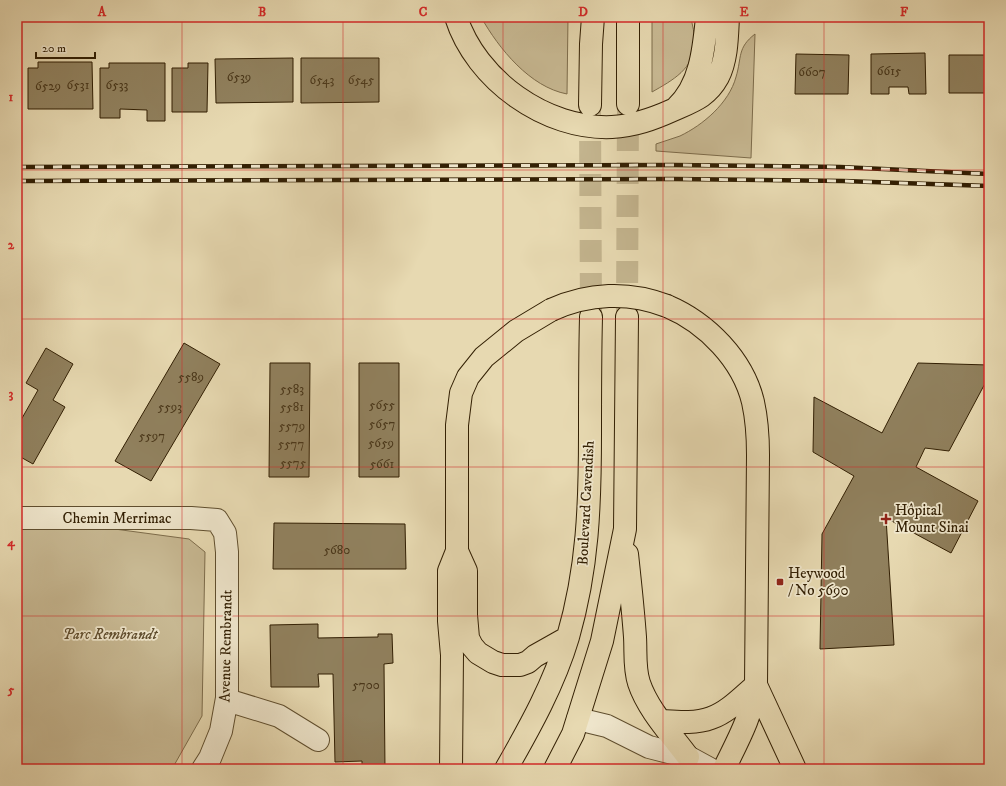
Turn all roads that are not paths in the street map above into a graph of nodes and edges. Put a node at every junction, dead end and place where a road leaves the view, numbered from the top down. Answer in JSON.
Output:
{"nodes":[{"id":1,"x":456,"y":17,"type":"edge"},
{"id":2,"x":587,"y":17,"type":"edge"},
{"id":3,"x":593,"y":17,"type":"edge"},
{"id":4,"x":628,"y":17,"type":"edge"},
{"id":5,"x":707,"y":17,"type":"edge"},
{"id":6,"x":728,"y":17,"type":"edge"},
{"id":7,"x":591,"y":44,"type":"junction"},
{"id":8,"x":628,"y":104,"type":"tunnel mouth"},
{"id":9,"x":590,"y":105,"type":"tunnel mouth"},
{"id":10,"x":674,"y":110,"type":"junction"},
{"id":11,"x":590,"y":317,"type":"tunnel mouth"},
{"id":12,"x":626,"y":317,"type":"tunnel mouth"},
{"id":13,"x":17,"y":518,"type":"edge"},
{"id":14,"x":217,"y":520,"type":"joint"},
{"id":15,"x":625,"y":529,"type":"junction"},
{"id":16,"x":457,"y":551,"type":"junction"},
{"id":17,"x":567,"y":638,"type":"junction"},
{"id":18,"x":756,"y":685,"type":"junction"},
{"id":19,"x":227,"y":700,"type":"junction"},
{"id":20,"x":578,"y":719,"type":"junction"},
{"id":21,"x":661,"y":721,"type":"junction"},
{"id":22,"x":318,"y":740,"type":"dead end"},
{"id":23,"x":688,"y":757,"type":"junction"},
{"id":24,"x":203,"y":769,"type":"edge"},
{"id":25,"x":451,"y":769,"type":"edge"},
{"id":26,"x":506,"y":769,"type":"edge"},
{"id":27,"x":555,"y":769,"type":"edge"},
{"id":28,"x":710,"y":769,"type":"edge"},
{"id":29,"x":724,"y":769,"type":"edge"},
{"id":30,"x":794,"y":769,"type":"edge"}],
"edges":[{"from":1,"to":10,"type":"main road"},
{"from":2,"to":7,"type":"main road"},
{"from":3,"to":7,"type":"main road"},
{"from":4,"to":8,"type":"main road"},
{"from":5,"to":10,"type":"main road"},
{"from":6,"to":10,"type":"main road"},
{"from":7,"to":9,"type":"main road"},
{"from":11,"to":17,"type":"main road","name":"Boulevard Cavendish"},
{"from":12,"to":15,"type":"main road"},
{"from":13,"to":14,"type":"street","name":"Chemin Merrimac"},
{"from":14,"to":19,"type":"street","name":"Avenue Rembrandt"},
{"from":15,"to":20,"type":"main road"},
{"from":15,"to":21,"type":"main road"},
{"from":16,"to":17,"type":"main road"},
{"from":16,"to":18,"type":"main road","bridge":true},
{"from":16,"to":25,"type":"main road"},
{"from":17,"to":26,"type":"main road","name":"Boulevard Cavendish"},
{"from":18,"to":21,"type":"main road"},
{"from":18,"to":29,"type":"main road"},
{"from":18,"to":30,"type":"main road"},
{"from":19,"to":22,"type":"street"},
{"from":19,"to":24,"type":"street","name":"Avenue Rembrandt"},
{"from":20,"to":23,"type":"street"},
{"from":20,"to":27,"type":"main road"},
{"from":21,"to":23,"type":"main road"},
{"from":23,"to":28,"type":"street"}]}
